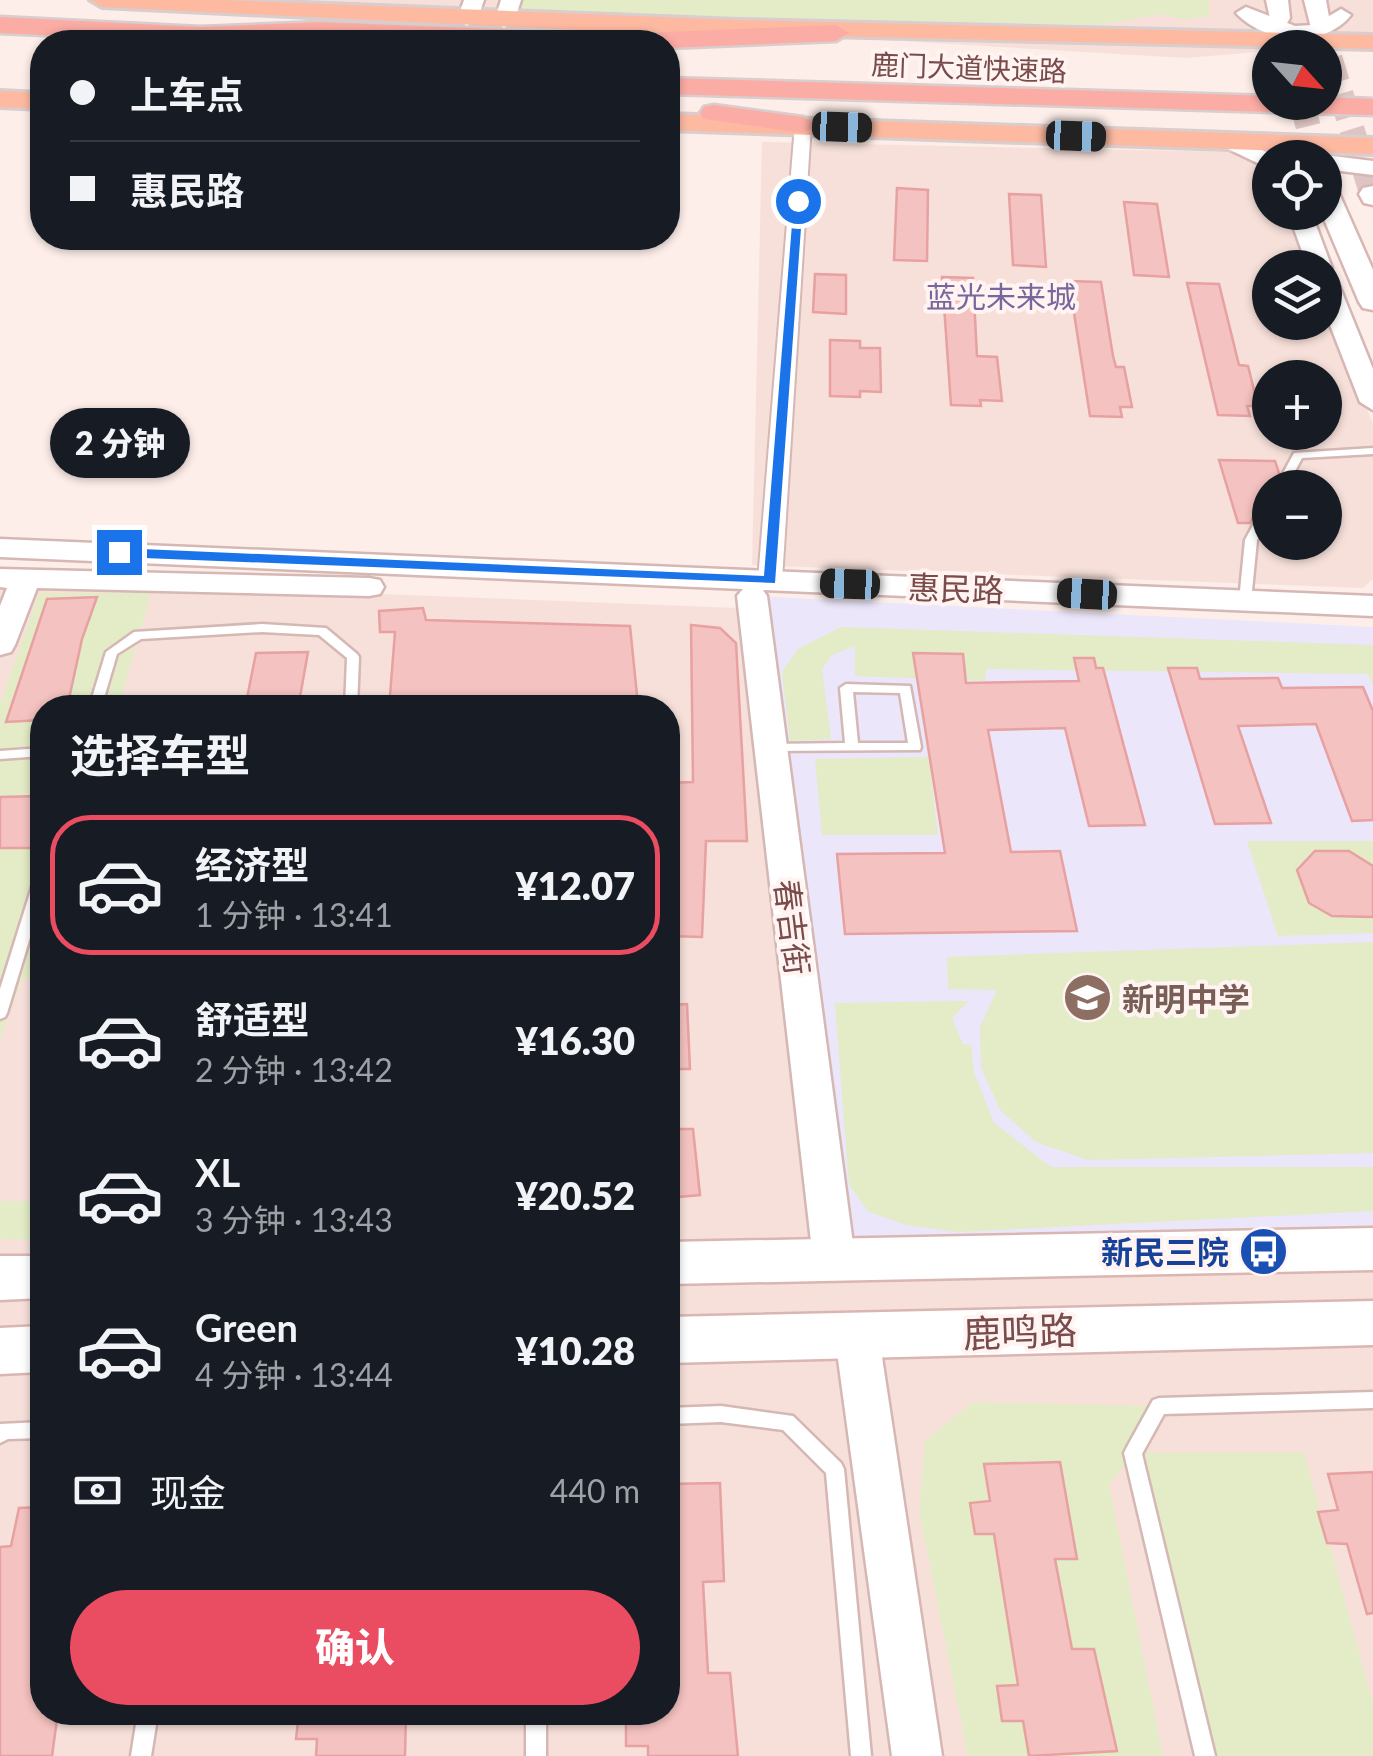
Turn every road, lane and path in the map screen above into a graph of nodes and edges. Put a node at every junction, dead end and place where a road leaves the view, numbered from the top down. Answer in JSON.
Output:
{"nodes":[{"id":1,"x":102,"y":0,"type":"edge"},
{"id":2,"x":1246,"y":7,"type":"edge"},
{"id":3,"x":1340,"y":7,"type":"edge"},
{"id":4,"x":470,"y":10,"type":"edge"},
{"id":5,"x":508,"y":11,"type":"edge"},
{"id":6,"x":0,"y":25,"type":"edge"},
{"id":7,"x":98,"y":30,"type":"edge"},
{"id":8,"x":836,"y":33,"type":"junction"},
{"id":9,"x":1190,"y":38,"type":"junction"},
{"id":10,"x":680,"y":39,"type":"edge"},
{"id":11,"x":1373,"y":40,"type":"edge"},
{"id":12,"x":680,"y":58,"type":"edge"},
{"id":13,"x":780,"y":62,"type":"dead end"},
{"id":14,"x":680,"y":86,"type":"edge"},
{"id":15,"x":0,"y":98,"type":"edge"},
{"id":16,"x":30,"y":99,"type":"edge"},
{"id":17,"x":1373,"y":107,"type":"edge"},
{"id":18,"x":680,"y":108,"type":"edge"},
{"id":19,"x":680,"y":122,"type":"edge"},
{"id":20,"x":803,"y":126,"type":"junction"},
{"id":21,"x":1232,"y":142,"type":"junction"},
{"id":22,"x":1373,"y":146,"type":"edge"},
{"id":23,"x":1252,"y":153,"type":"edge"},
{"id":24,"x":1342,"y":162,"type":"edge"},
{"id":25,"x":1373,"y":168,"type":"edge"},
{"id":26,"x":1342,"y":230,"type":"edge"},
{"id":27,"x":1373,"y":302,"type":"edge"},
{"id":28,"x":1342,"y":323,"type":"edge"},
{"id":29,"x":1373,"y":402,"type":"edge"},
{"id":30,"x":1373,"y":451,"type":"edge"},
{"id":31,"x":1290,"y":470,"type":"edge"},
{"id":32,"x":1252,"y":538,"type":"edge"},
{"id":33,"x":0,"y":548,"type":"edge"},
{"id":34,"x":13,"y":578,"type":"edge"},
{"id":35,"x":761,"y":588,"type":"junction"},
{"id":36,"x":1245,"y":600,"type":"junction"},
{"id":37,"x":1373,"y":606,"type":"edge"},
{"id":38,"x":1373,"y":622,"type":"edge"},
{"id":39,"x":0,"y":645,"type":"edge"},
{"id":40,"x":99,"y":695,"type":"edge"},
{"id":41,"x":351,"y":695,"type":"edge"},
{"id":42,"x":852,"y":746,"type":"junction"},
{"id":43,"x":771,"y":748,"type":"junction"},
{"id":44,"x":30,"y":753,"type":"edge"},
{"id":45,"x":0,"y":755,"type":"edge"},
{"id":46,"x":30,"y":915,"type":"edge"},
{"id":47,"x":0,"y":1012,"type":"edge"},
{"id":48,"x":1373,"y":1249,"type":"edge"},
{"id":49,"x":834,"y":1259,"type":"junction"},
{"id":50,"x":680,"y":1262,"type":"edge"},
{"id":51,"x":30,"y":1277,"type":"edge"},
{"id":52,"x":0,"y":1278,"type":"edge"},
{"id":53,"x":1373,"y":1323,"type":"edge"},
{"id":54,"x":856,"y":1337,"type":"junction"},
{"id":55,"x":680,"y":1340,"type":"edge"},
{"id":56,"x":30,"y":1350,"type":"edge"},
{"id":57,"x":0,"y":1351,"type":"edge"},
{"id":58,"x":1373,"y":1400,"type":"edge"},
{"id":59,"x":680,"y":1416,"type":"edge"},
{"id":60,"x":30,"y":1430,"type":"edge"},
{"id":61,"x":0,"y":1435,"type":"edge"},
{"id":62,"x":146,"y":1725,"type":"edge"},
{"id":63,"x":536,"y":1725,"type":"edge"},
{"id":64,"x":141,"y":1756,"type":"edge"},
{"id":65,"x":536,"y":1756,"type":"edge"},
{"id":66,"x":861,"y":1756,"type":"edge"},
{"id":67,"x":917,"y":1756,"type":"edge"},
{"id":68,"x":1205,"y":1756,"type":"edge"}],
"edges":[{"from":1,"to":4,"type":"main road"},
{"from":2,"to":3,"type":"street"},
{"from":2,"to":9,"type":"street"},
{"from":3,"to":11,"type":"street"},
{"from":4,"to":5,"type":"main road"},
{"from":5,"to":8,"type":"main road"},
{"from":6,"to":7,"type":"highway"},
{"from":8,"to":9,"type":"main road"},
{"from":8,"to":10,"type":"highway"},
{"from":9,"to":11,"type":"main road"},
{"from":12,"to":13,"type":"highway"},
{"from":14,"to":17,"type":"highway","name":"鹿门大道快速路"},
{"from":15,"to":16,"type":"main road"},
{"from":18,"to":20,"type":"highway"},
{"from":19,"to":20,"type":"main road"},
{"from":20,"to":21,"type":"main road"},
{"from":20,"to":35,"type":"street"},
{"from":21,"to":22,"type":"main road"},
{"from":21,"to":23,"type":"street"},
{"from":24,"to":25,"type":"street"},
{"from":26,"to":27,"type":"main road"},
{"from":28,"to":29,"type":"street"},
{"from":30,"to":31,"type":"lane"},
{"from":32,"to":36,"type":"lane"},
{"from":33,"to":35,"type":"street","name":"惠民路"},
{"from":34,"to":35,"type":"street","name":"惠民路"},
{"from":34,"to":39,"type":"street"},
{"from":35,"to":36,"type":"street","name":"惠民路"},
{"from":35,"to":38,"type":"street","name":"惠民路"},
{"from":35,"to":43,"type":"street","name":"春吉街"},
{"from":36,"to":37,"type":"street","name":"惠民路"},
{"from":40,"to":41,"type":"lane"},
{"from":42,"to":42,"type":"lane"},
{"from":42,"to":43,"type":"lane"},
{"from":43,"to":49,"type":"street","name":"春吉街"},
{"from":44,"to":45,"type":"lane"},
{"from":46,"to":47,"type":"lane"},
{"from":48,"to":49,"type":"main road"},
{"from":49,"to":50,"type":"main road"},
{"from":51,"to":52,"type":"main road"},
{"from":53,"to":54,"type":"main road","name":"鹿鸣路"},
{"from":54,"to":55,"type":"main road","name":"鹿鸣路"},
{"from":54,"to":67,"type":"street"},
{"from":56,"to":57,"type":"main road"},
{"from":58,"to":68,"type":"lane"},
{"from":59,"to":66,"type":"lane"},
{"from":60,"to":61,"type":"lane"},
{"from":62,"to":64,"type":"lane"},
{"from":63,"to":65,"type":"lane"}]}
